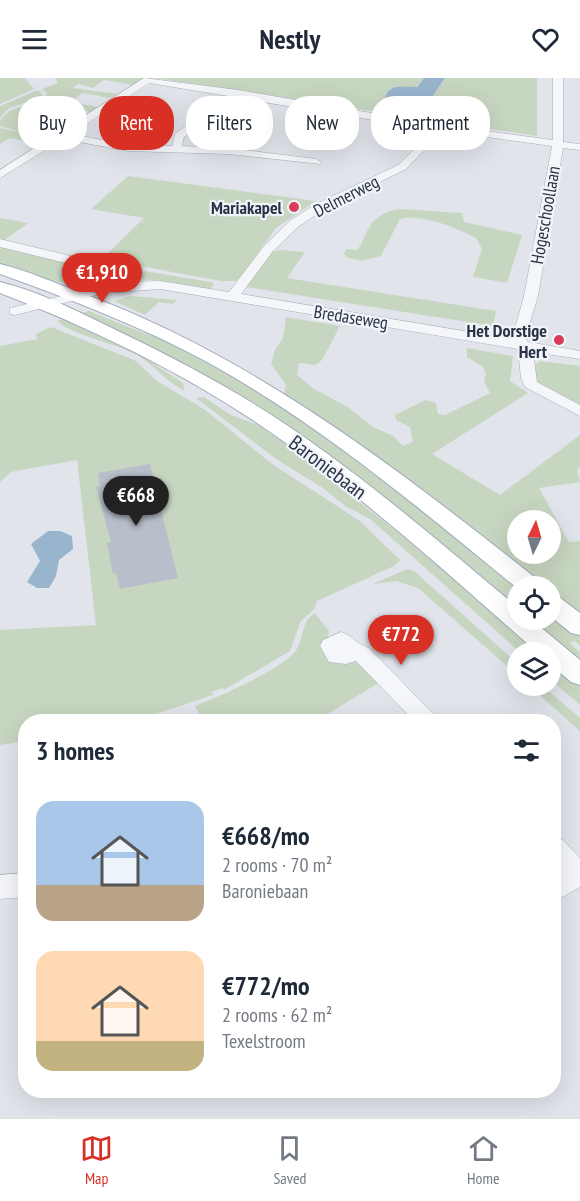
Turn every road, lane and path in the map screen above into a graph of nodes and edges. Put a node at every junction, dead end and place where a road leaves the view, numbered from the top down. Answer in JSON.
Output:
{"nodes":[{"id":1,"x":558,"y":78,"type":"edge"},
{"id":2,"x":238,"y":93,"type":"junction"},
{"id":3,"x":371,"y":116,"type":"edge"},
{"id":4,"x":87,"y":118,"type":"edge"},
{"id":5,"x":490,"y":135,"type":"edge"},
{"id":6,"x":87,"y":140,"type":"edge"},
{"id":7,"x":558,"y":145,"type":"junction"},
{"id":8,"x":580,"y":147,"type":"edge"},
{"id":9,"x":38,"y":150,"type":"edge"},
{"id":10,"x":176,"y":150,"type":"junction"},
{"id":11,"x":418,"y":150,"type":"edge"},
{"id":12,"x":316,"y":162,"type":"dead end"},
{"id":13,"x":0,"y":175,"type":"edge"},
{"id":14,"x":0,"y":243,"type":"edge"},
{"id":15,"x":0,"y":269,"type":"edge"},
{"id":16,"x":121,"y":285,"type":"junction"},
{"id":17,"x":0,"y":286,"type":"edge"},
{"id":18,"x":77,"y":295,"type":"junction"},
{"id":19,"x":232,"y":297,"type":"junction"},
{"id":20,"x":46,"y":304,"type":"junction"},
{"id":21,"x":15,"y":311,"type":"dead end"},
{"id":22,"x":526,"y":347,"type":"junction"},
{"id":23,"x":580,"y":355,"type":"edge"},
{"id":24,"x":580,"y":411,"type":"edge"},
{"id":25,"x":517,"y":576,"type":"edge"},
{"id":26,"x":561,"y":612,"type":"edge"},
{"id":27,"x":580,"y":627,"type":"edge"},
{"id":28,"x":350,"y":652,"type":"dead end"},
{"id":29,"x":580,"y":675,"type":"edge"},
{"id":30,"x":422,"y":714,"type":"edge"},
{"id":31,"x":561,"y":855,"type":"edge"},
{"id":32,"x":578,"y":873,"type":"edge"},
{"id":33,"x":561,"y":885,"type":"edge"},
{"id":34,"x":18,"y":886,"type":"edge"},
{"id":35,"x":0,"y":887,"type":"edge"}],
"edges":[{"from":1,"to":7,"type":"street","name":"Hogeschoollaan"},
{"from":2,"to":3,"type":"street"},
{"from":2,"to":4,"type":"street"},
{"from":2,"to":10,"type":"street"},
{"from":5,"to":7,"type":"street"},
{"from":6,"to":10,"type":"street"},
{"from":7,"to":8,"type":"street"},
{"from":7,"to":22,"type":"street","name":"Hogeschoollaan"},
{"from":9,"to":13,"type":"street"},
{"from":10,"to":12,"type":"street"},
{"from":11,"to":19,"type":"street","name":"Delmerweg"},
{"from":14,"to":16,"type":"street"},
{"from":15,"to":18,"type":"main road"},
{"from":16,"to":18,"type":"street","name":"Bredaseweg"},
{"from":16,"to":19,"type":"street","name":"Bredaseweg"},
{"from":17,"to":20,"type":"main road"},
{"from":18,"to":20,"type":"street","name":"Bredaseweg"},
{"from":18,"to":25,"type":"main road","name":"Baroniebaan"},
{"from":19,"to":22,"type":"street","name":"Bredaseweg"},
{"from":20,"to":21,"type":"street","name":"Bredaseweg"},
{"from":20,"to":29,"type":"main road","name":"Baroniebaan"},
{"from":22,"to":23,"type":"street","name":"Bredaseweg"},
{"from":22,"to":24,"type":"street"},
{"from":26,"to":27,"type":"main road"},
{"from":28,"to":30,"type":"street"},
{"from":31,"to":32,"type":"street"},
{"from":32,"to":33,"type":"street"},
{"from":34,"to":35,"type":"street"}]}
